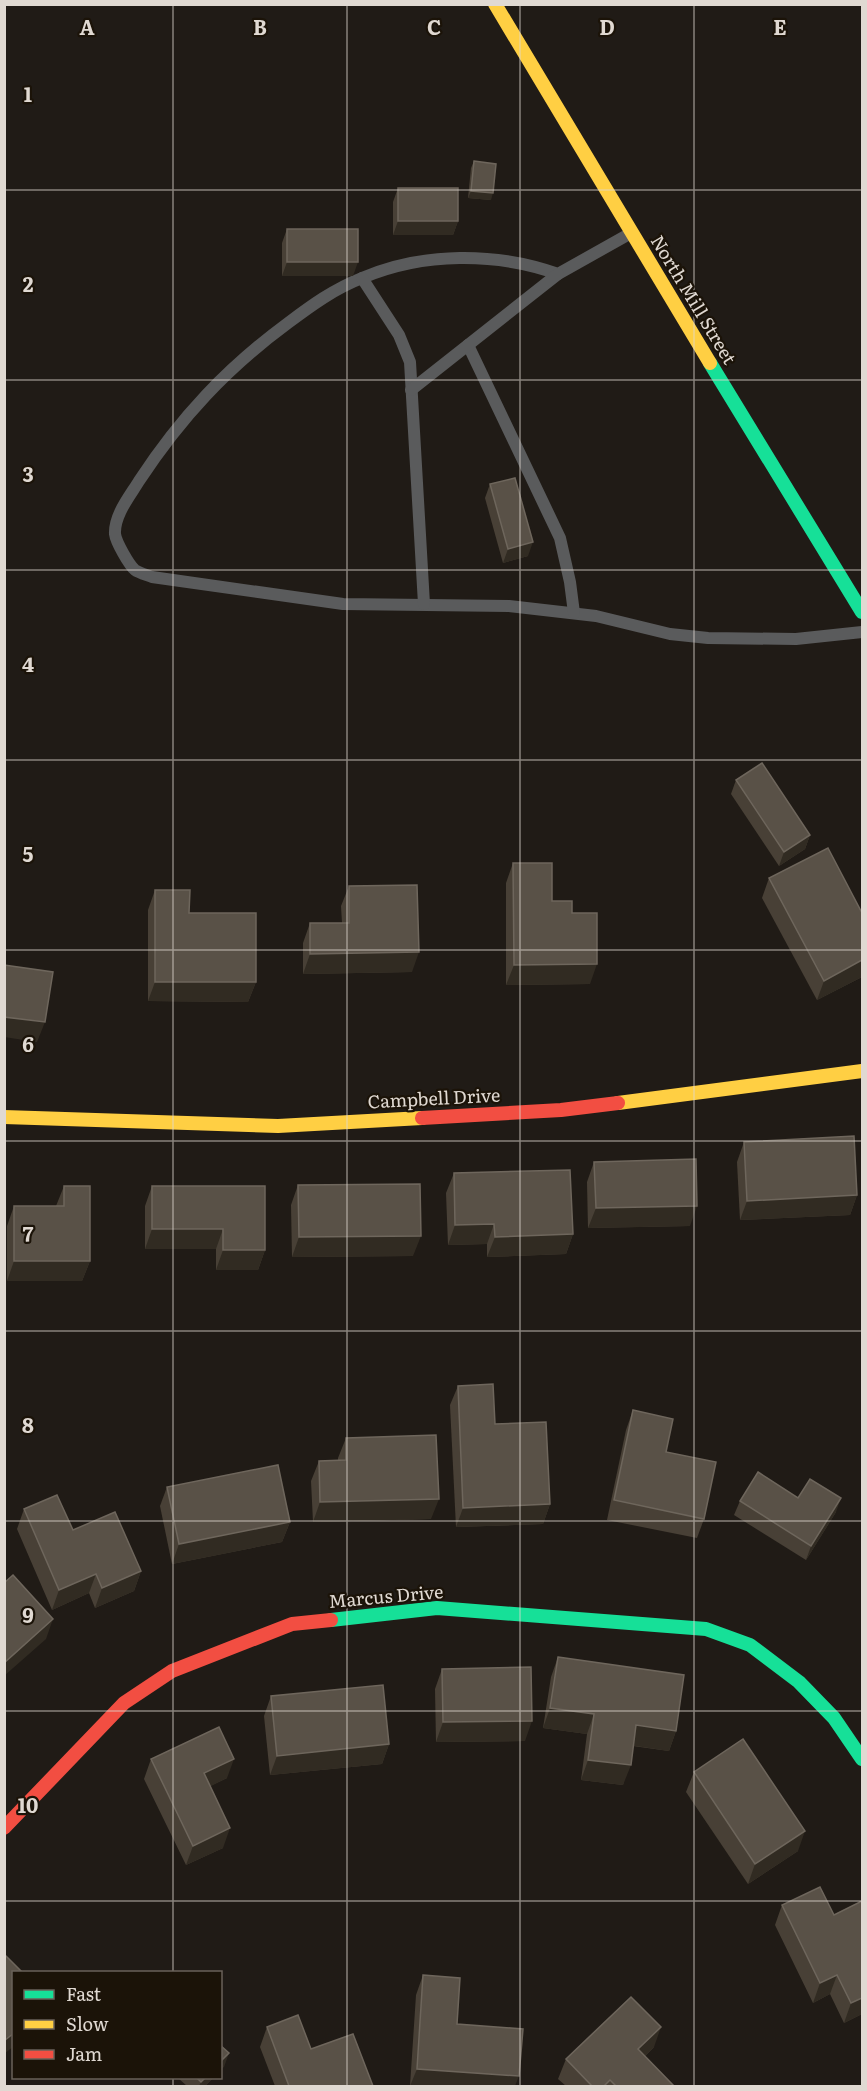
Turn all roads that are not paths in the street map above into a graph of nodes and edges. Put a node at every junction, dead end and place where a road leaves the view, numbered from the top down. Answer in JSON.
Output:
{"nodes":[{"id":1,"x":495,"y":4,"type":"edge"},
{"id":2,"x":631,"y":233,"type":"junction"},
{"id":3,"x":558,"y":274,"type":"junction"},
{"id":4,"x":362,"y":278,"type":"junction"},
{"id":5,"x":468,"y":345,"type":"junction"},
{"id":6,"x":411,"y":390,"type":"junction"},
{"id":7,"x":424,"y":604,"type":"junction"},
{"id":8,"x":862,"y":612,"type":"edge"},
{"id":9,"x":574,"y":613,"type":"junction"},
{"id":10,"x":862,"y":632,"type":"edge"},
{"id":11,"x":862,"y":1071,"type":"edge"},
{"id":12,"x":4,"y":1118,"type":"edge"},
{"id":13,"x":862,"y":1759,"type":"edge"},
{"id":14,"x":4,"y":1828,"type":"edge"}],
"edges":[{"from":1,"to":2,"type":"street","name":"North Mill Street"},
{"from":2,"to":3,"type":"lane"},
{"from":2,"to":8,"type":"street","name":"North Mill Street"},
{"from":3,"to":4,"type":"lane"},
{"from":3,"to":5,"type":"lane"},
{"from":4,"to":6,"type":"lane"},
{"from":4,"to":7,"type":"lane"},
{"from":5,"to":6,"type":"lane"},
{"from":5,"to":9,"type":"lane"},
{"from":6,"to":7,"type":"lane"},
{"from":7,"to":9,"type":"lane"},
{"from":9,"to":10,"type":"lane"},
{"from":11,"to":12,"type":"street","name":"Campbell Drive"},
{"from":13,"to":14,"type":"street","name":"Marcus Drive"}]}
